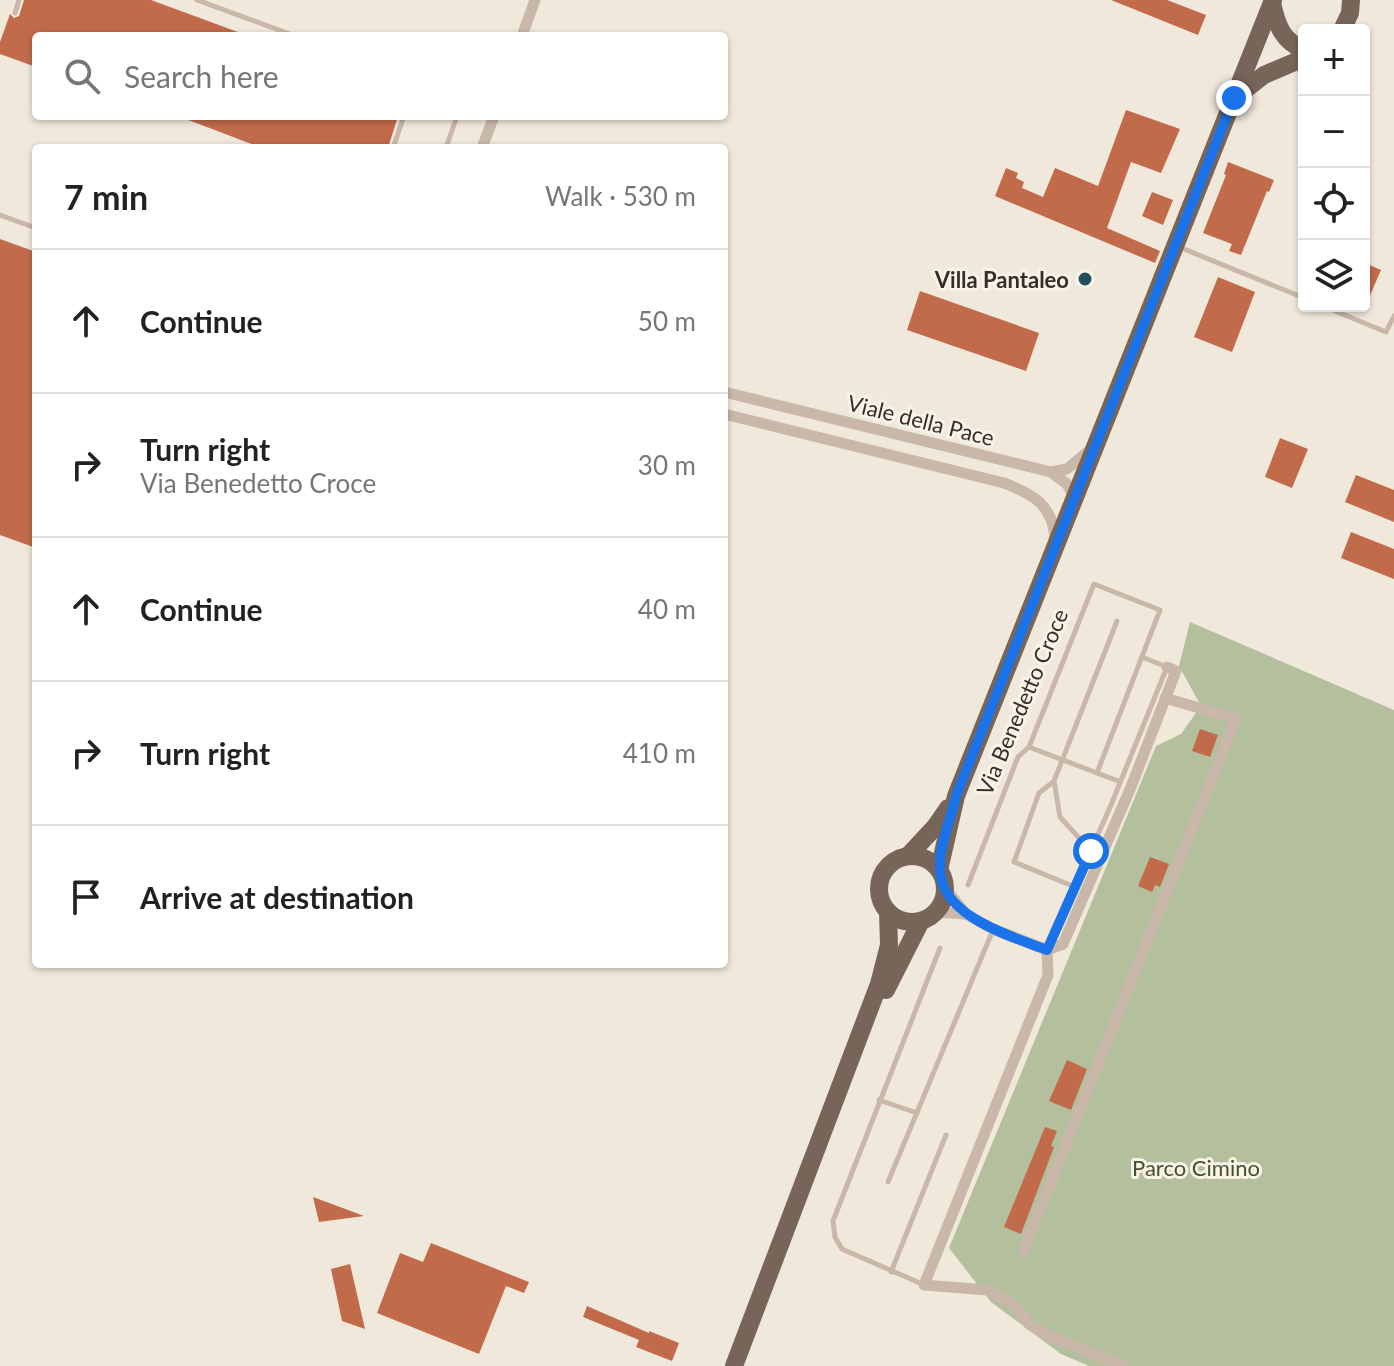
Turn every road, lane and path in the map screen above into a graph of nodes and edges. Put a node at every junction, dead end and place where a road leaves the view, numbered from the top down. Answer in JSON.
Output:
{"nodes":[{"id":1,"x":19,"y":0,"type":"edge"},
{"id":2,"x":197,"y":0,"type":"edge"},
{"id":3,"x":535,"y":0,"type":"edge"},
{"id":4,"x":1351,"y":0,"type":"edge"},
{"id":5,"x":1272,"y":1,"type":"edge"},
{"id":6,"x":15,"y":13,"type":"dead end"},
{"id":7,"x":1345,"y":24,"type":"edge"},
{"id":8,"x":284,"y":32,"type":"edge"},
{"id":9,"x":523,"y":32,"type":"edge"},
{"id":10,"x":1298,"y":47,"type":"edge"},
{"id":11,"x":1298,"y":61,"type":"edge"},
{"id":12,"x":1234,"y":98,"type":"junction"},
{"id":13,"x":403,"y":120,"type":"edge"},
{"id":14,"x":456,"y":120,"type":"edge"},
{"id":15,"x":492,"y":120,"type":"edge"},
{"id":16,"x":394,"y":144,"type":"edge"},
{"id":17,"x":447,"y":144,"type":"edge"},
{"id":18,"x":484,"y":144,"type":"edge"},
{"id":19,"x":0,"y":215,"type":"edge"},
{"id":20,"x":32,"y":227,"type":"edge"},
{"id":21,"x":1177,"y":247,"type":"junction"},
{"id":22,"x":1298,"y":296,"type":"edge"},
{"id":23,"x":1338,"y":312,"type":"edge"},
{"id":24,"x":1394,"y":316,"type":"edge"},
{"id":25,"x":728,"y":393,"type":"edge"},
{"id":26,"x":728,"y":415,"type":"edge"},
{"id":27,"x":1099,"y":441,"type":"junction"},
{"id":28,"x":1051,"y":472,"type":"junction"},
{"id":29,"x":1075,"y":499,"type":"junction"},
{"id":30,"x":1056,"y":548,"type":"junction"},
{"id":31,"x":1117,"y":621,"type":"dead end"},
{"id":32,"x":1142,"y":657,"type":"junction"},
{"id":33,"x":1167,"y":667,"type":"junction"},
{"id":34,"x":1165,"y":698,"type":"junction"},
{"id":35,"x":1029,"y":747,"type":"junction"},
{"id":36,"x":1062,"y":759,"type":"junction"},
{"id":37,"x":1097,"y":773,"type":"junction"},
{"id":38,"x":1054,"y":781,"type":"junction"},
{"id":39,"x":1118,"y":781,"type":"junction"},
{"id":40,"x":956,"y":796,"type":"junction"},
{"id":41,"x":1091,"y":851,"type":"junction"},
{"id":42,"x":908,"y":856,"type":"junction"},
{"id":43,"x":942,"y":879,"type":"junction"},
{"id":44,"x":968,"y":885,"type":"dead end"},
{"id":45,"x":1075,"y":887,"type":"junction"},
{"id":46,"x":888,"y":912,"type":"junction"},
{"id":47,"x":966,"y":914,"type":"junction"},
{"id":48,"x":928,"y":917,"type":"junction"},
{"id":49,"x":993,"y":929,"type":"junction"},
{"id":50,"x":940,"y":948,"type":"dead end"},
{"id":51,"x":1047,"y":950,"type":"junction"},
{"id":52,"x":852,"y":1061,"type":"junction"},
{"id":53,"x":879,"y":1100,"type":"junction"},
{"id":54,"x":917,"y":1113,"type":"junction"},
{"id":55,"x":946,"y":1135,"type":"dead end"},
{"id":56,"x":888,"y":1182,"type":"dead end"},
{"id":57,"x":1024,"y":1250,"type":"dead end"},
{"id":58,"x":891,"y":1272,"type":"junction"},
{"id":59,"x":924,"y":1285,"type":"junction"},
{"id":60,"x":734,"y":1366,"type":"edge"},
{"id":61,"x":1124,"y":1366,"type":"edge"}],
"edges":[{"from":1,"to":6,"type":"lane"},
{"from":2,"to":8,"type":"lane"},
{"from":3,"to":9,"type":"street"},
{"from":4,"to":7,"type":"main road"},
{"from":5,"to":10,"type":"main road"},
{"from":5,"to":12,"type":"main road"},
{"from":11,"to":12,"type":"main road"},
{"from":12,"to":21,"type":"main road"},
{"from":13,"to":16,"type":"lane"},
{"from":14,"to":17,"type":"lane"},
{"from":15,"to":18,"type":"street"},
{"from":19,"to":20,"type":"lane"},
{"from":21,"to":22,"type":"lane"},
{"from":21,"to":27,"type":"main road"},
{"from":23,"to":24,"type":"lane"},
{"from":25,"to":28,"type":"street","name":"Viale della Pace"},
{"from":26,"to":30,"type":"street","name":"Viale della Pace"},
{"from":27,"to":28,"type":"street"},
{"from":27,"to":29,"type":"main road"},
{"from":28,"to":29,"type":"street"},
{"from":29,"to":30,"type":"main road"},
{"from":30,"to":40,"type":"main road"},
{"from":31,"to":36,"type":"lane"},
{"from":32,"to":33,"type":"lane"},
{"from":32,"to":35,"type":"lane","name":"Via Benedetto Croce"},
{"from":32,"to":37,"type":"lane","name":"Via Benedetto Croce"},
{"from":33,"to":34,"type":"street"},
{"from":33,"to":39,"type":"lane"},
{"from":34,"to":51,"type":"street"},
{"from":34,"to":57,"type":"street"},
{"from":35,"to":36,"type":"lane"},
{"from":35,"to":44,"type":"lane","name":"Via Benedetto Croce"},
{"from":36,"to":37,"type":"lane"},
{"from":36,"to":38,"type":"lane"},
{"from":37,"to":39,"type":"lane"},
{"from":38,"to":41,"type":"lane"},
{"from":38,"to":45,"type":"lane"},
{"from":39,"to":41,"type":"lane"},
{"from":40,"to":42,"type":"main road"},
{"from":40,"to":43,"type":"main road"},
{"from":41,"to":45,"type":"lane"},
{"from":42,"to":43,"type":"main road"},
{"from":42,"to":46,"type":"main road"},
{"from":43,"to":47,"type":"street"},
{"from":43,"to":48,"type":"main road"},
{"from":45,"to":51,"type":"lane"},
{"from":46,"to":48,"type":"main road"},
{"from":46,"to":52,"type":"main road"},
{"from":47,"to":48,"type":"street"},
{"from":47,"to":49,"type":"street"},
{"from":48,"to":52,"type":"main road"},
{"from":49,"to":51,"type":"street"},
{"from":49,"to":54,"type":"lane"},
{"from":50,"to":53,"type":"lane"},
{"from":51,"to":59,"type":"street"},
{"from":52,"to":60,"type":"main road"},
{"from":53,"to":54,"type":"lane"},
{"from":53,"to":58,"type":"lane"},
{"from":54,"to":56,"type":"lane"},
{"from":55,"to":58,"type":"lane"},
{"from":58,"to":59,"type":"lane"},
{"from":59,"to":61,"type":"street"}]}
